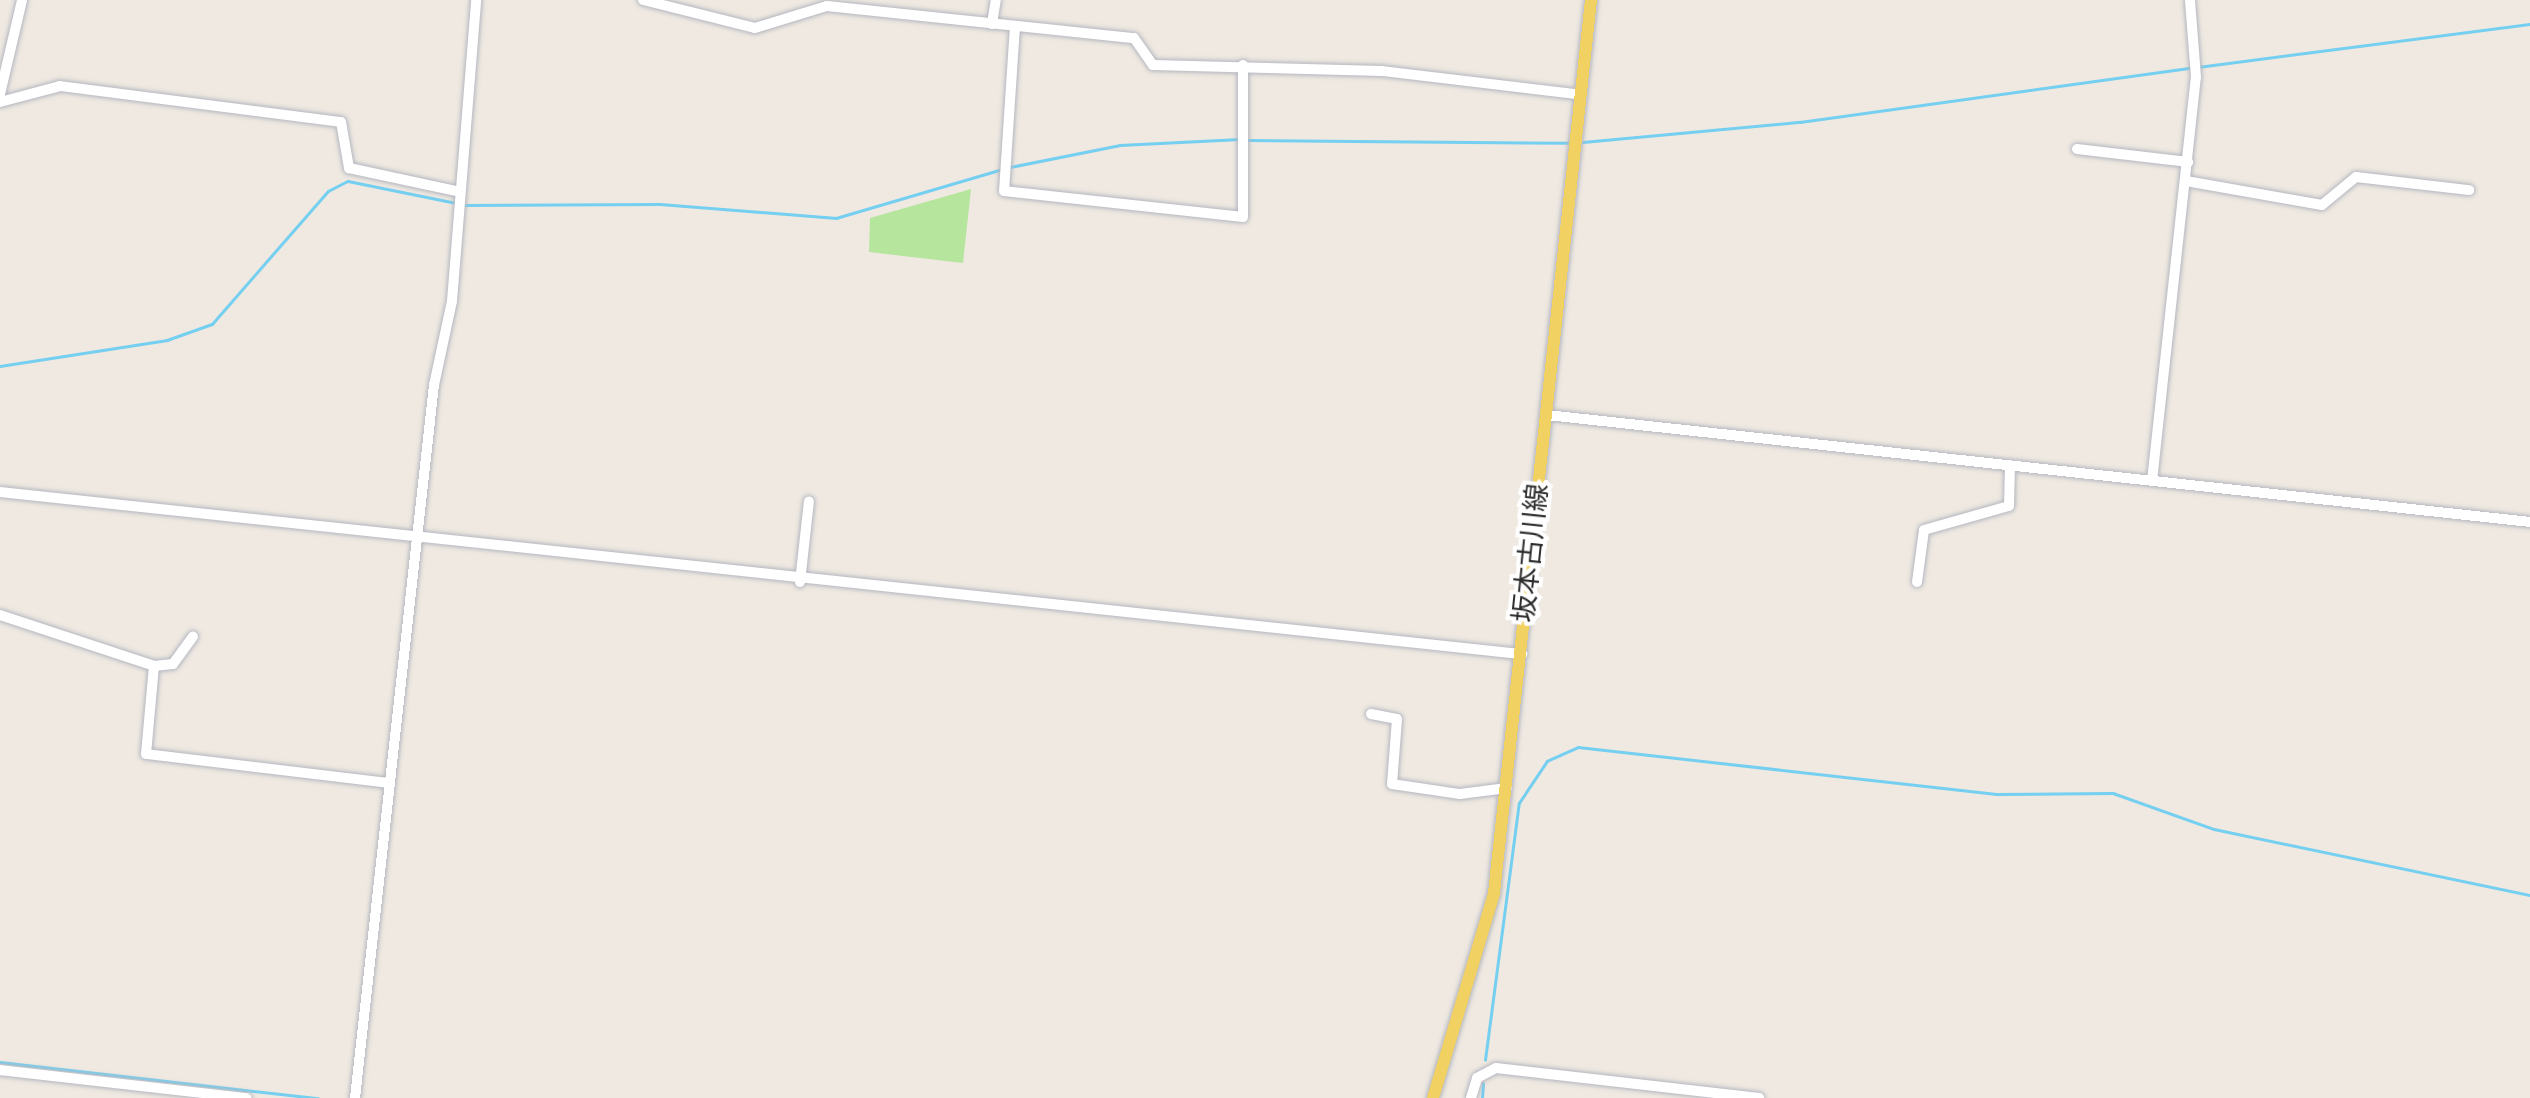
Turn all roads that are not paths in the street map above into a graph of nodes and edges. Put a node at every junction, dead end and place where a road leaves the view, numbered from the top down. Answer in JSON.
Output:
{"nodes":[{"id":1,"x":22,"y":0,"type":"edge"},
{"id":2,"x":476,"y":0,"type":"edge"},
{"id":3,"x":644,"y":0,"type":"edge"},
{"id":4,"x":996,"y":0,"type":"edge"},
{"id":5,"x":1591,"y":0,"type":"edge"},
{"id":6,"x":2190,"y":0,"type":"edge"},
{"id":7,"x":992,"y":24,"type":"junction"},
{"id":8,"x":1015,"y":26,"type":"junction"},
{"id":9,"x":1242,"y":65,"type":"junction"},
{"id":10,"x":0,"y":94,"type":"edge"},
{"id":11,"x":1582,"y":95,"type":"junction"},
{"id":12,"x":0,"y":102,"type":"edge"},
{"id":13,"x":2077,"y":150,"type":"dead end"},
{"id":14,"x":2188,"y":162,"type":"junction"},
{"id":15,"x":2186,"y":181,"type":"junction"},
{"id":16,"x":2469,"y":190,"type":"dead end"},
{"id":17,"x":456,"y":200,"type":"junction"},
{"id":18,"x":1547,"y":414,"type":"junction"},
{"id":19,"x":2010,"y":465,"type":"junction"},
{"id":20,"x":2152,"y":481,"type":"junction"},
{"id":21,"x":0,"y":492,"type":"edge"},
{"id":22,"x":809,"y":501,"type":"dead end"},
{"id":23,"x":2530,"y":522,"type":"edge"},
{"id":24,"x":417,"y":540,"type":"junction"},
{"id":25,"x":800,"y":582,"type":"junction"},
{"id":26,"x":1917,"y":582,"type":"dead end"},
{"id":27,"x":0,"y":616,"type":"edge"},
{"id":28,"x":193,"y":636,"type":"dead end"},
{"id":29,"x":1522,"y":654,"type":"junction"},
{"id":30,"x":154,"y":666,"type":"junction"},
{"id":31,"x":1371,"y":714,"type":"dead end"},
{"id":32,"x":390,"y":783,"type":"junction"},
{"id":33,"x":1507,"y":788,"type":"junction"},
{"id":34,"x":0,"y":1070,"type":"edge"},
{"id":35,"x":246,"y":1098,"type":"edge"},
{"id":36,"x":354,"y":1098,"type":"edge"},
{"id":37,"x":1433,"y":1098,"type":"edge"},
{"id":38,"x":1471,"y":1098,"type":"edge"},
{"id":39,"x":1759,"y":1098,"type":"edge"}],
"edges":[{"from":1,"to":10,"type":"street"},
{"from":2,"to":17,"type":"street"},
{"from":3,"to":7,"type":"street"},
{"from":4,"to":7,"type":"street"},
{"from":5,"to":11,"type":"main road","name":"坂本古川線"},
{"from":6,"to":14,"type":"street"},
{"from":7,"to":8,"type":"street"},
{"from":8,"to":9,"type":"street"},
{"from":8,"to":9,"type":"street"},
{"from":9,"to":11,"type":"street"},
{"from":11,"to":18,"type":"main road","name":"坂本古川線"},
{"from":12,"to":17,"type":"street"},
{"from":13,"to":14,"type":"street"},
{"from":14,"to":15,"type":"street"},
{"from":15,"to":16,"type":"street"},
{"from":15,"to":20,"type":"street"},
{"from":17,"to":24,"type":"street"},
{"from":18,"to":19,"type":"street"},
{"from":18,"to":29,"type":"main road","name":"坂本古川線"},
{"from":19,"to":20,"type":"street"},
{"from":19,"to":26,"type":"street"},
{"from":20,"to":23,"type":"street"},
{"from":21,"to":24,"type":"street"},
{"from":22,"to":25,"type":"street"},
{"from":24,"to":25,"type":"street"},
{"from":24,"to":32,"type":"street"},
{"from":25,"to":29,"type":"street"},
{"from":27,"to":30,"type":"street"},
{"from":28,"to":30,"type":"street"},
{"from":29,"to":33,"type":"main road","name":"坂本古川線"},
{"from":30,"to":32,"type":"street"},
{"from":31,"to":33,"type":"street"},
{"from":32,"to":36,"type":"street"},
{"from":33,"to":37,"type":"main road","name":"坂本古川線"},
{"from":34,"to":35,"type":"street"},
{"from":38,"to":39,"type":"street"}]}
